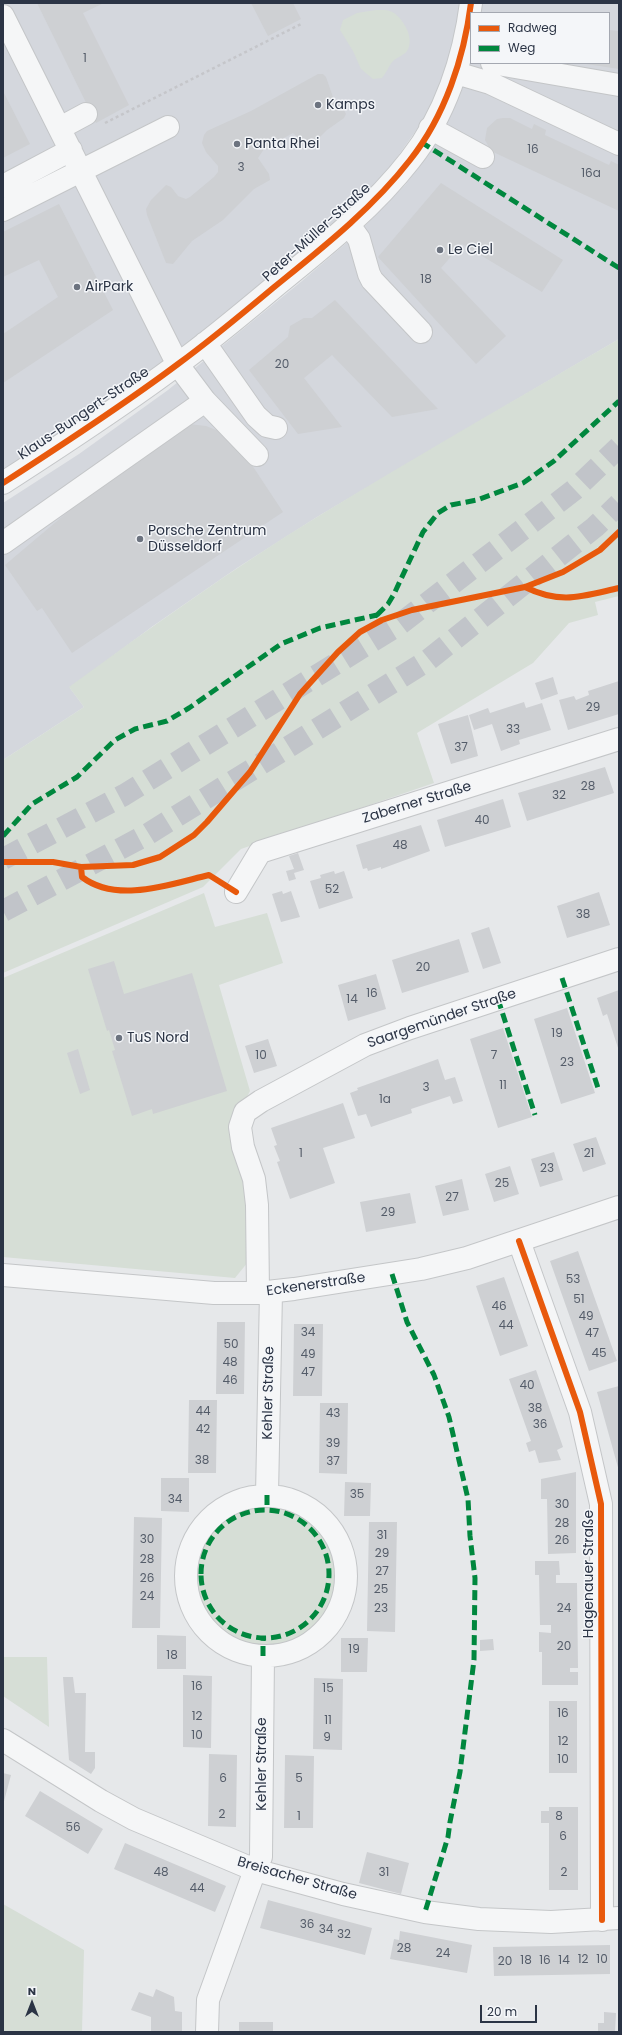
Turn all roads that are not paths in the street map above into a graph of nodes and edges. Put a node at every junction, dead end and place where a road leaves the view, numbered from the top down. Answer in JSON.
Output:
{"nodes":[{"id":1,"x":470,"y":3,"type":"edge"},
{"id":2,"x":3,"y":16,"type":"edge"},
{"id":3,"x":462,"y":63,"type":"edge"},
{"id":4,"x":498,"y":64,"type":"edge"},
{"id":5,"x":619,"y":85,"type":"edge"},
{"id":6,"x":94,"y":119,"type":"road end"},
{"id":7,"x":168,"y":127,"type":"dead end"},
{"id":8,"x":60,"y":128,"type":"junction"},
{"id":9,"x":430,"y":128,"type":"junction"},
{"id":10,"x":619,"y":144,"type":"edge"},
{"id":11,"x":71,"y":150,"type":"junction"},
{"id":12,"x":483,"y":157,"type":"dead end"},
{"id":13,"x":81,"y":171,"type":"junction"},
{"id":14,"x":3,"y":186,"type":"edge"},
{"id":15,"x":3,"y":210,"type":"edge"},
{"id":16,"x":349,"y":225,"type":"junction"},
{"id":17,"x":422,"y":332,"type":"dead end"},
{"id":18,"x":205,"y":343,"type":"junction"},
{"id":19,"x":178,"y":365,"type":"junction"},
{"id":20,"x":205,"y":401,"type":"junction"},
{"id":21,"x":276,"y":428,"type":"dead end"},
{"id":22,"x":257,"y":455,"type":"dead end"},
{"id":23,"x":3,"y":483,"type":"edge"},
{"id":24,"x":3,"y":543,"type":"edge"},
{"id":25,"x":619,"y":739,"type":"edge"},
{"id":26,"x":236,"y":892,"type":"dead end"},
{"id":27,"x":619,"y":959,"type":"edge"},
{"id":28,"x":619,"y":1206,"type":"edge"},
{"id":29,"x":520,"y":1241,"type":"junction"},
{"id":30,"x":3,"y":1275,"type":"edge"},
{"id":31,"x":264,"y":1292,"type":"junction"},
{"id":32,"x":267,"y":1495,"type":"junction"},
{"id":33,"x":263,"y":1656,"type":"junction"},
{"id":34,"x":3,"y":1740,"type":"edge"},
{"id":35,"x":255,"y":1870,"type":"junction"},
{"id":36,"x":611,"y":1919,"type":"edge"},
{"id":37,"x":207,"y":2032,"type":"edge"}],
"edges":[{"from":1,"to":3,"type":"street","name":"Peter-Müller-Straße"},
{"from":2,"to":8,"type":"street"},
{"from":3,"to":9,"type":"street","name":"Peter-Müller-Straße"},
{"from":3,"to":10,"type":"street"},
{"from":4,"to":5,"type":"street"},
{"from":6,"to":8,"type":"street"},
{"from":7,"to":13,"type":"street"},
{"from":8,"to":11,"type":"street"},
{"from":9,"to":12,"type":"street"},
{"from":9,"to":16,"type":"street","name":"Peter-Müller-Straße"},
{"from":11,"to":13,"type":"street"},
{"from":11,"to":14,"type":"street"},
{"from":13,"to":15,"type":"street"},
{"from":13,"to":19,"type":"street"},
{"from":16,"to":17,"type":"street"},
{"from":16,"to":18,"type":"street","name":"Peter-Müller-Straße"},
{"from":18,"to":19,"type":"street","name":"Peter-Müller-Straße"},
{"from":18,"to":21,"type":"street"},
{"from":19,"to":20,"type":"street"},
{"from":19,"to":23,"type":"street","name":"Klaus-Bungert-Straße"},
{"from":20,"to":22,"type":"street"},
{"from":20,"to":24,"type":"street"},
{"from":25,"to":26,"type":"street","name":"Zaberner Straße"},
{"from":27,"to":31,"type":"street","name":"Saargemünder Straße"},
{"from":28,"to":29,"type":"street","name":"Eckenerstraße"},
{"from":29,"to":31,"type":"street","name":"Eckenerstraße"},
{"from":29,"to":36,"type":"street","name":"Hagenauer Straße"},
{"from":30,"to":31,"type":"street","name":"Eckenerstraße"},
{"from":31,"to":32,"type":"street","name":"Kehler Straße"},
{"from":32,"to":33,"type":"street"},
{"from":32,"to":33,"type":"street"},
{"from":33,"to":35,"type":"street","name":"Kehler Straße"},
{"from":34,"to":35,"type":"street","name":"Breisacher Straße"},
{"from":35,"to":36,"type":"street","name":"Breisacher Straße"},
{"from":35,"to":37,"type":"street","name":"Kehler Straße"}]}
